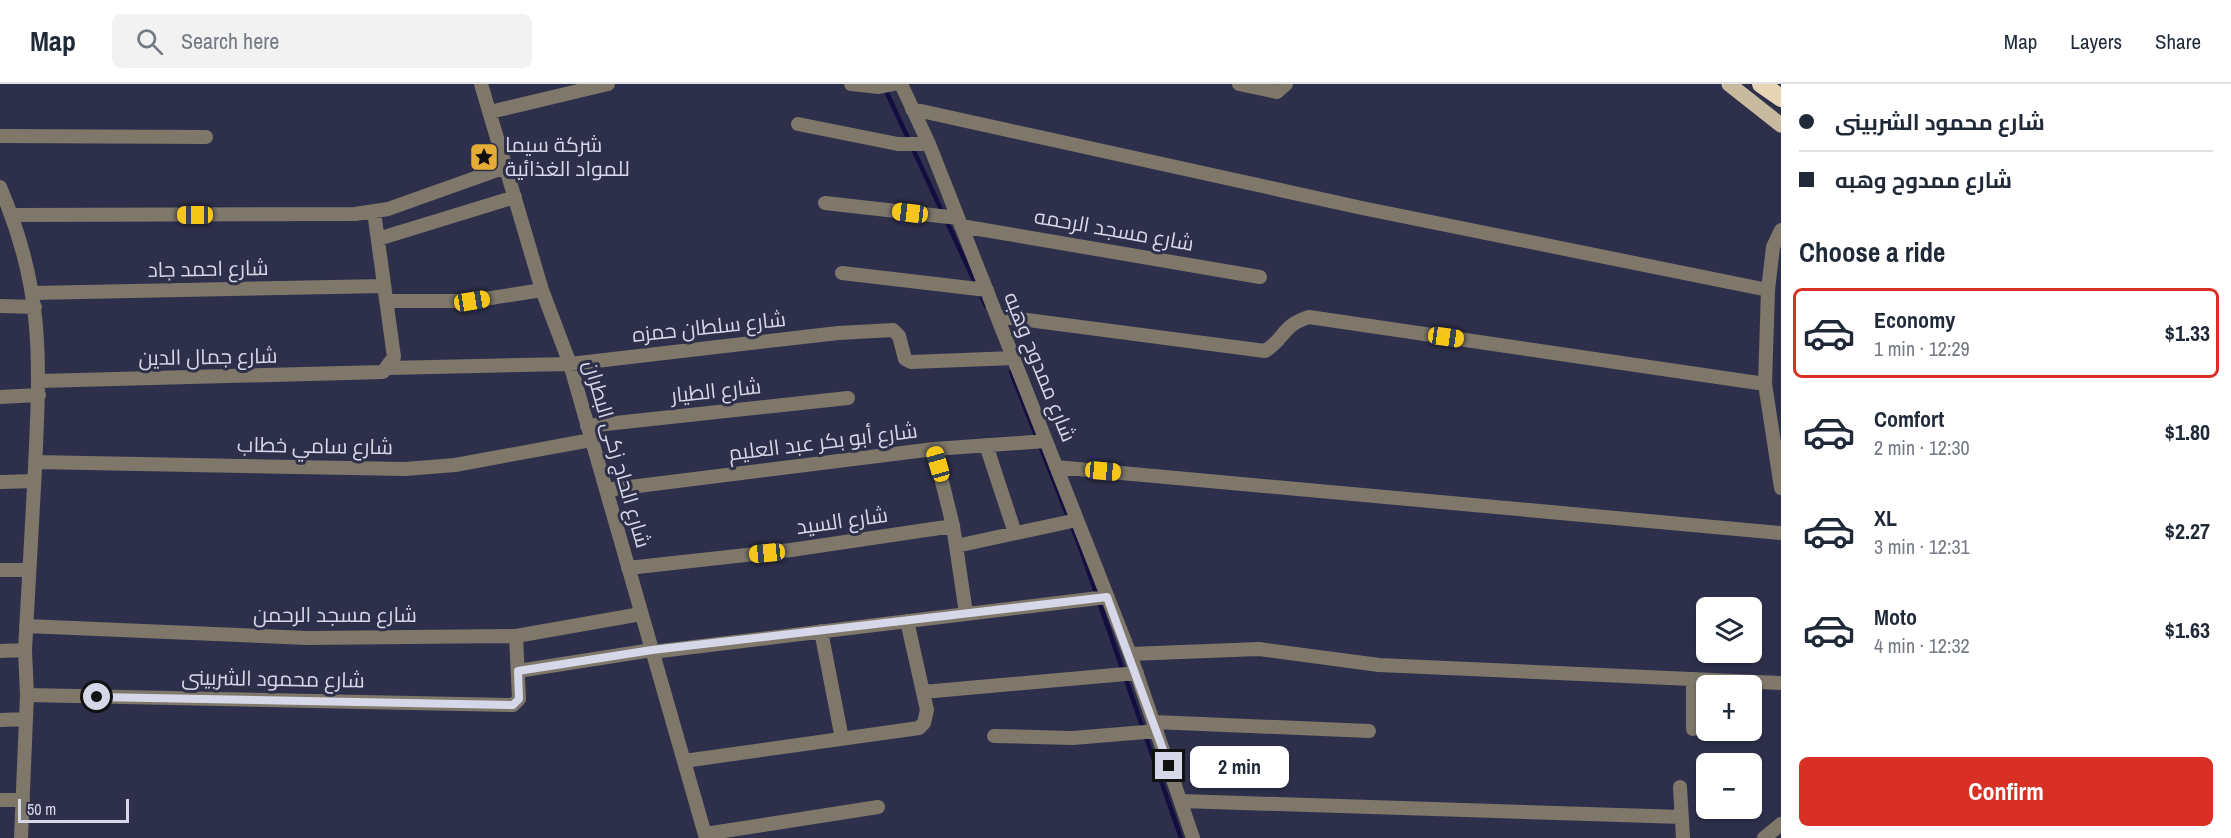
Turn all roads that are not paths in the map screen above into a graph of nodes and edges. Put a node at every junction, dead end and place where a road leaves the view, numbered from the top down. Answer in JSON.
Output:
{"nodes":[{"id":1,"x":481,"y":84,"type":"edge"},
{"id":2,"x":608,"y":84,"type":"edge"},
{"id":3,"x":851,"y":84,"type":"edge"},
{"id":4,"x":894,"y":84,"type":"edge"},
{"id":5,"x":901,"y":84,"type":"edge"},
{"id":6,"x":1239,"y":84,"type":"edge"},
{"id":7,"x":1286,"y":84,"type":"edge"},
{"id":8,"x":1729,"y":84,"type":"edge"},
{"id":9,"x":1761,"y":84,"type":"edge"},
{"id":10,"x":1781,"y":98,"type":"edge"},
{"id":11,"x":912,"y":109,"type":"junction"},
{"id":12,"x":490,"y":112,"type":"junction"},
{"id":13,"x":798,"y":124,"type":"dead end"},
{"id":14,"x":1781,"y":125,"type":"edge"},
{"id":15,"x":0,"y":136,"type":"edge"},
{"id":16,"x":206,"y":137,"type":"dead end"},
{"id":17,"x":923,"y":144,"type":"junction"},
{"id":18,"x":506,"y":167,"type":"junction"},
{"id":19,"x":0,"y":186,"type":"edge"},
{"id":20,"x":515,"y":197,"type":"junction"},
{"id":21,"x":825,"y":203,"type":"dead end"},
{"id":22,"x":374,"y":213,"type":"junction"},
{"id":23,"x":12,"y":215,"type":"junction"},
{"id":24,"x":956,"y":220,"type":"junction"},
{"id":25,"x":1781,"y":230,"type":"edge"},
{"id":26,"x":378,"y":239,"type":"junction"},
{"id":27,"x":842,"y":273,"type":"dead end"},
{"id":28,"x":1260,"y":277,"type":"dead end"},
{"id":29,"x":384,"y":286,"type":"junction"},
{"id":30,"x":542,"y":290,"type":"junction"},
{"id":31,"x":984,"y":290,"type":"junction"},
{"id":32,"x":1768,"y":290,"type":"junction"},
{"id":33,"x":34,"y":300,"type":"junction"},
{"id":34,"x":386,"y":301,"type":"junction"},
{"id":35,"x":0,"y":306,"type":"edge"},
{"id":36,"x":997,"y":316,"type":"junction"},
{"id":37,"x":1014,"y":358,"type":"junction"},
{"id":38,"x":570,"y":364,"type":"junction"},
{"id":39,"x":382,"y":371,"type":"junction"},
{"id":40,"x":1765,"y":384,"type":"junction"},
{"id":41,"x":39,"y":388,"type":"junction"},
{"id":42,"x":0,"y":397,"type":"edge"},
{"id":43,"x":848,"y":398,"type":"dead end"},
{"id":44,"x":589,"y":433,"type":"junction"},
{"id":45,"x":1040,"y":442,"type":"junction"},
{"id":46,"x":986,"y":445,"type":"junction"},
{"id":47,"x":934,"y":448,"type":"junction"},
{"id":48,"x":35,"y":462,"type":"junction"},
{"id":49,"x":1056,"y":467,"type":"junction"},
{"id":50,"x":34,"y":480,"type":"junction"},
{"id":51,"x":0,"y":482,"type":"edge"},
{"id":52,"x":1781,"y":488,"type":"edge"},
{"id":53,"x":606,"y":490,"type":"junction"},
{"id":54,"x":1071,"y":521,"type":"junction"},
{"id":55,"x":953,"y":526,"type":"junction"},
{"id":56,"x":1015,"y":533,"type":"junction"},
{"id":57,"x":1781,"y":533,"type":"edge"},
{"id":58,"x":956,"y":546,"type":"junction"},
{"id":59,"x":628,"y":568,"type":"junction"},
{"id":60,"x":0,"y":570,"type":"edge"},
{"id":61,"x":29,"y":570,"type":"junction"},
{"id":62,"x":1100,"y":597,"type":"junction"},
{"id":63,"x":966,"y":613,"type":"junction"},
{"id":64,"x":641,"y":614,"type":"junction"},
{"id":65,"x":906,"y":621,"type":"junction"},
{"id":66,"x":27,"y":626,"type":"junction"},
{"id":67,"x":821,"y":631,"type":"junction"},
{"id":68,"x":516,"y":636,"type":"junction"},
{"id":69,"x":0,"y":651,"type":"edge"},
{"id":70,"x":25,"y":651,"type":"junction"},
{"id":71,"x":652,"y":651,"type":"junction"},
{"id":72,"x":1130,"y":654,"type":"junction"},
{"id":73,"x":518,"y":671,"type":"junction"},
{"id":74,"x":1128,"y":674,"type":"junction"},
{"id":75,"x":1693,"y":679,"type":"junction"},
{"id":76,"x":1781,"y":683,"type":"edge"},
{"id":77,"x":923,"y":692,"type":"junction"},
{"id":78,"x":27,"y":695,"type":"junction"},
{"id":79,"x":0,"y":720,"type":"edge"},
{"id":80,"x":26,"y":720,"type":"junction"},
{"id":81,"x":1694,"y":729,"type":"dead end"},
{"id":82,"x":1149,"y":730,"type":"junction"},
{"id":83,"x":1370,"y":730,"type":"dead end"},
{"id":84,"x":994,"y":736,"type":"dead end"},
{"id":85,"x":842,"y":739,"type":"junction"},
{"id":86,"x":684,"y":761,"type":"junction"},
{"id":87,"x":1680,"y":787,"type":"dead end"},
{"id":88,"x":0,"y":800,"type":"edge"},
{"id":89,"x":23,"y":800,"type":"junction"},
{"id":90,"x":1181,"y":801,"type":"junction"},
{"id":91,"x":878,"y":807,"type":"dead end"},
{"id":92,"x":1682,"y":817,"type":"junction"},
{"id":93,"x":1781,"y":824,"type":"edge"},
{"id":94,"x":705,"y":836,"type":"edge"},
{"id":95,"x":21,"y":838,"type":"edge"},
{"id":96,"x":1193,"y":838,"type":"edge"},
{"id":97,"x":1683,"y":838,"type":"edge"},
{"id":98,"x":1764,"y":838,"type":"edge"}],
"edges":[{"from":1,"to":12,"type":"street","name":"شارع الحاج زكى البطران"},
{"from":2,"to":12,"type":"street"},
{"from":3,"to":4,"type":"street"},
{"from":5,"to":11,"type":"street","name":"شارع ممدوح وهبه"},
{"from":6,"to":7,"type":"street"},
{"from":8,"to":14,"type":"main road"},
{"from":9,"to":10,"type":"highway"},
{"from":11,"to":17,"type":"street","name":"شارع ممدوح وهبه"},
{"from":11,"to":32,"type":"street"},
{"from":12,"to":18,"type":"street","name":"شارع الحاج زكى البطران"},
{"from":13,"to":17,"type":"street"},
{"from":15,"to":16,"type":"street"},
{"from":17,"to":24,"type":"street","name":"شارع ممدوح وهبه"},
{"from":18,"to":20,"type":"street","name":"شارع الحاج زكى البطران"},
{"from":18,"to":22,"type":"street"},
{"from":19,"to":23,"type":"street"},
{"from":20,"to":26,"type":"street"},
{"from":20,"to":30,"type":"street","name":"شارع الحاج زكى البطران"},
{"from":21,"to":24,"type":"street","name":"شارع مسجد الرحمه"},
{"from":22,"to":23,"type":"street"},
{"from":22,"to":26,"type":"street"},
{"from":23,"to":33,"type":"street"},
{"from":24,"to":28,"type":"street","name":"شارع مسجد الرحمه"},
{"from":24,"to":31,"type":"street","name":"شارع ممدوح وهبه"},
{"from":25,"to":32,"type":"street"},
{"from":26,"to":29,"type":"street"},
{"from":27,"to":31,"type":"street"},
{"from":29,"to":33,"type":"street","name":"شارع احمد جاد"},
{"from":29,"to":34,"type":"street"},
{"from":30,"to":34,"type":"street"},
{"from":30,"to":38,"type":"street","name":"شارع الحاج زكى البطران"},
{"from":31,"to":36,"type":"street","name":"شارع ممدوح وهبه"},
{"from":32,"to":40,"type":"street"},
{"from":33,"to":35,"type":"street","name":"شارع احمد جاد"},
{"from":33,"to":41,"type":"street"},
{"from":34,"to":39,"type":"street"},
{"from":36,"to":37,"type":"street","name":"شارع ممدوح وهبه"},
{"from":36,"to":40,"type":"street"},
{"from":37,"to":38,"type":"street","name":"شارع سلطان حمزه"},
{"from":37,"to":45,"type":"street","name":"شارع ممدوح وهبه"},
{"from":38,"to":39,"type":"street","name":"شارع سلطان حمزه"},
{"from":38,"to":44,"type":"street","name":"شارع الحاج زكى البطران"},
{"from":39,"to":41,"type":"street","name":"شارع جمال الدين"},
{"from":40,"to":52,"type":"street"},
{"from":41,"to":42,"type":"street","name":"شارع جمال الدين"},
{"from":41,"to":48,"type":"street"},
{"from":43,"to":44,"type":"street","name":"شارع الطيار"},
{"from":44,"to":48,"type":"street","name":"شارع سامي خطاب"},
{"from":44,"to":53,"type":"street","name":"شارع الحاج زكى البطران"},
{"from":45,"to":46,"type":"street","name":"شارع أبو بكر عبد العليم"},
{"from":45,"to":49,"type":"street","name":"شارع ممدوح وهبه"},
{"from":46,"to":47,"type":"street","name":"شارع أبو بكر عبد العليم"},
{"from":46,"to":56,"type":"street"},
{"from":47,"to":53,"type":"street","name":"شارع أبو بكر عبد العليم"},
{"from":47,"to":55,"type":"street"},
{"from":48,"to":50,"type":"street"},
{"from":49,"to":54,"type":"street","name":"شارع ممدوح وهبه"},
{"from":49,"to":57,"type":"street"},
{"from":50,"to":51,"type":"street"},
{"from":50,"to":61,"type":"street"},
{"from":53,"to":59,"type":"street","name":"شارع الحاج زكى البطران"},
{"from":54,"to":56,"type":"street"},
{"from":54,"to":62,"type":"street","name":"شارع ممدوح وهبه"},
{"from":55,"to":58,"type":"street"},
{"from":55,"to":59,"type":"street","name":"شارع السيد"},
{"from":56,"to":58,"type":"street"},
{"from":58,"to":63,"type":"street"},
{"from":59,"to":64,"type":"street","name":"شارع الحاج زكى البطران"},
{"from":60,"to":61,"type":"street"},
{"from":61,"to":66,"type":"street"},
{"from":62,"to":63,"type":"street"},
{"from":62,"to":72,"type":"street","name":"شارع ممدوح وهبه"},
{"from":63,"to":65,"type":"street"},
{"from":64,"to":68,"type":"street","name":"شارع مسجد الرحمن"},
{"from":64,"to":71,"type":"street","name":"شارع الحاج زكى البطران"},
{"from":65,"to":67,"type":"street"},
{"from":65,"to":77,"type":"street"},
{"from":66,"to":68,"type":"street","name":"شارع مسجد الرحمن"},
{"from":66,"to":70,"type":"street"},
{"from":67,"to":71,"type":"street"},
{"from":67,"to":85,"type":"street"},
{"from":68,"to":73,"type":"street"},
{"from":69,"to":70,"type":"street"},
{"from":70,"to":78,"type":"street"},
{"from":71,"to":73,"type":"street"},
{"from":71,"to":86,"type":"street","name":"شارع الحاج زكى البطران"},
{"from":72,"to":74,"type":"street","name":"شارع ممدوح وهبه"},
{"from":72,"to":75,"type":"street"},
{"from":73,"to":78,"type":"street","name":"شارع محمود الشربينى"},
{"from":74,"to":77,"type":"street"},
{"from":74,"to":82,"type":"street","name":"شارع ممدوح وهبه"},
{"from":75,"to":76,"type":"street"},
{"from":75,"to":81,"type":"street"},
{"from":77,"to":85,"type":"street"},
{"from":78,"to":80,"type":"street"},
{"from":79,"to":80,"type":"street"},
{"from":80,"to":89,"type":"street"},
{"from":82,"to":83,"type":"street"},
{"from":82,"to":84,"type":"street"},
{"from":82,"to":90,"type":"street","name":"شارع ممدوح وهبه"},
{"from":85,"to":86,"type":"street"},
{"from":86,"to":94,"type":"street","name":"شارع الحاج زكى البطران"},
{"from":87,"to":92,"type":"street"},
{"from":88,"to":89,"type":"street"},
{"from":89,"to":95,"type":"street"},
{"from":90,"to":92,"type":"street"},
{"from":90,"to":96,"type":"street","name":"شارع ممدوح وهبه"},
{"from":91,"to":94,"type":"street"},
{"from":92,"to":97,"type":"street"},
{"from":93,"to":98,"type":"street"}]}
